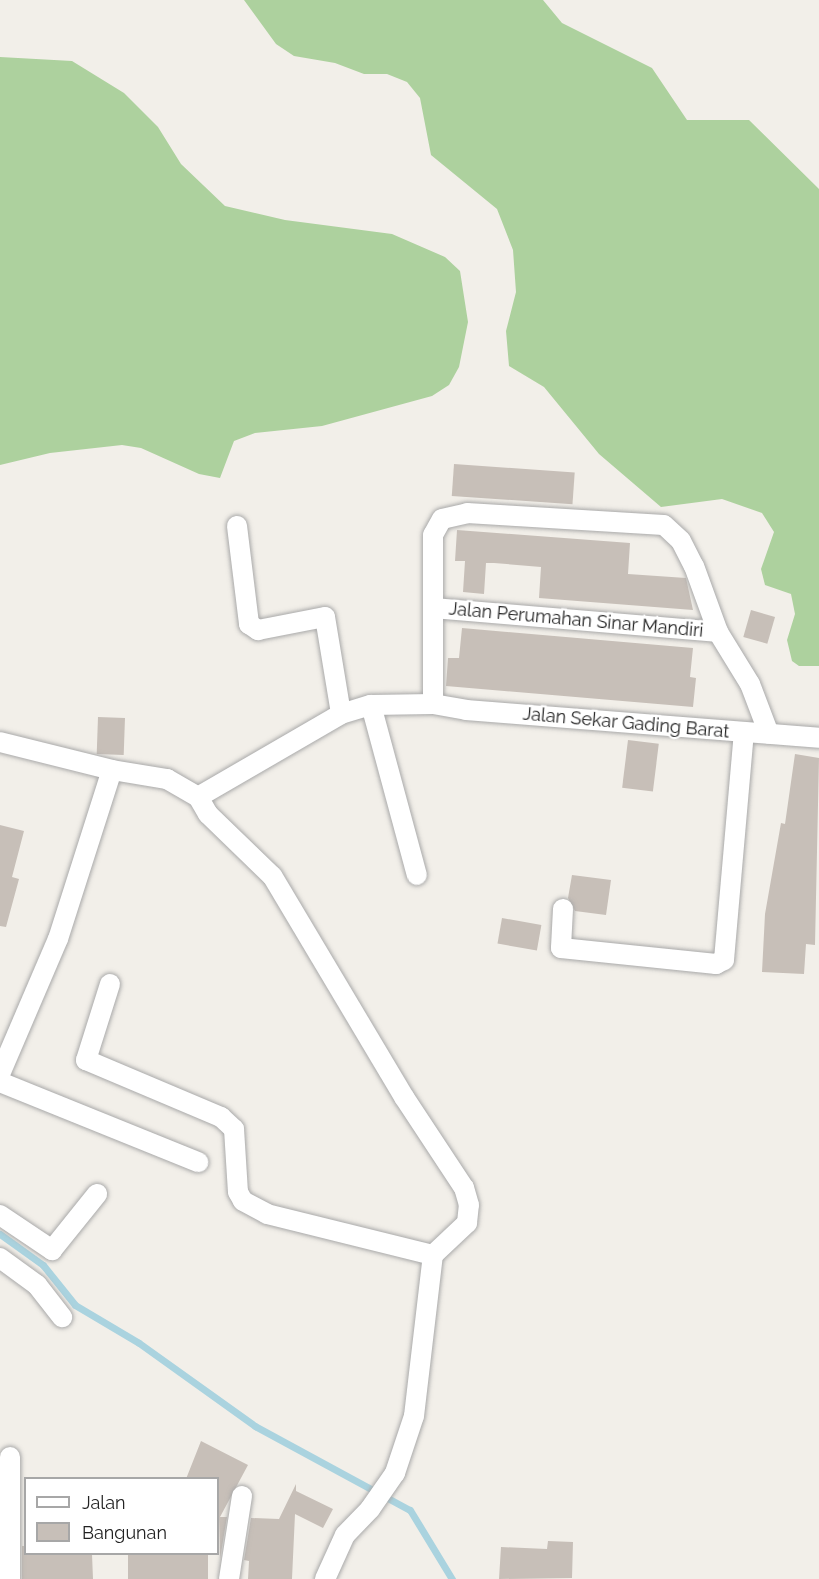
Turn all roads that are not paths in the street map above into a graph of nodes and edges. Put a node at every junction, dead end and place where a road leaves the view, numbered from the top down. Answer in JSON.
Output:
{"nodes":[{"id":1,"x":237,"y":526,"type":"dead end"},
{"id":2,"x":434,"y":608,"type":"junction"},
{"id":3,"x":718,"y":632,"type":"junction"},
{"id":4,"x":433,"y":704,"type":"junction"},
{"id":5,"x":371,"y":705,"type":"junction"},
{"id":6,"x":341,"y":714,"type":"junction"},
{"id":7,"x":744,"y":733,"type":"junction"},
{"id":8,"x":769,"y":734,"type":"junction"},
{"id":9,"x":819,"y":738,"type":"edge"},
{"id":10,"x":0,"y":742,"type":"edge"},
{"id":11,"x":112,"y":770,"type":"junction"},
{"id":12,"x":198,"y":797,"type":"junction"},
{"id":13,"x":417,"y":875,"type":"dead end"},
{"id":14,"x":563,"y":909,"type":"dead end"},
{"id":15,"x":110,"y":984,"type":"dead end"},
{"id":16,"x":0,"y":1074,"type":"edge"},
{"id":17,"x":0,"y":1082,"type":"edge"},
{"id":18,"x":198,"y":1162,"type":"dead end"},
{"id":19,"x":97,"y":1194,"type":"dead end"},
{"id":20,"x":0,"y":1215,"type":"edge"},
{"id":21,"x":433,"y":1255,"type":"junction"},
{"id":22,"x":0,"y":1258,"type":"edge"},
{"id":23,"x":62,"y":1317,"type":"dead end"},
{"id":24,"x":10,"y":1457,"type":"dead end"},
{"id":25,"x":242,"y":1496,"type":"dead end"},
{"id":26,"x":10,"y":1579,"type":"edge"},
{"id":27,"x":229,"y":1579,"type":"edge"},
{"id":28,"x":325,"y":1579,"type":"edge"}],
"edges":[{"from":1,"to":6,"type":"street"},
{"from":2,"to":3,"type":"street","name":"Jalan Perumahan Sinar Mandiri"},
{"from":2,"to":3,"type":"street","name":"Jalan Perumahan Sinar Mandiri"},
{"from":2,"to":4,"type":"street","name":"Jalan Perumahan Sinar Mandiri"},
{"from":3,"to":8,"type":"street","name":"Jalan Perumahan Sinar Mandiri"},
{"from":4,"to":5,"type":"street","name":"Jalan Sekar Gading Barat"},
{"from":4,"to":7,"type":"street","name":"Jalan Sekar Gading Barat"},
{"from":5,"to":6,"type":"street","name":"Jalan Sekar Gading Barat"},
{"from":5,"to":13,"type":"street"},
{"from":6,"to":12,"type":"street","name":"Jalan Sekar Gading Barat"},
{"from":7,"to":8,"type":"street","name":"Jalan Sekar Gading Barat"},
{"from":7,"to":14,"type":"street"},
{"from":8,"to":9,"type":"street","name":"Jalan Sekar Gading Barat"},
{"from":10,"to":11,"type":"street"},
{"from":11,"to":12,"type":"street"},
{"from":11,"to":16,"type":"street"},
{"from":12,"to":21,"type":"street"},
{"from":15,"to":21,"type":"street"},
{"from":17,"to":18,"type":"street"},
{"from":19,"to":20,"type":"street"},
{"from":21,"to":28,"type":"street"},
{"from":22,"to":23,"type":"street"},
{"from":24,"to":26,"type":"street"},
{"from":25,"to":27,"type":"street"}]}
